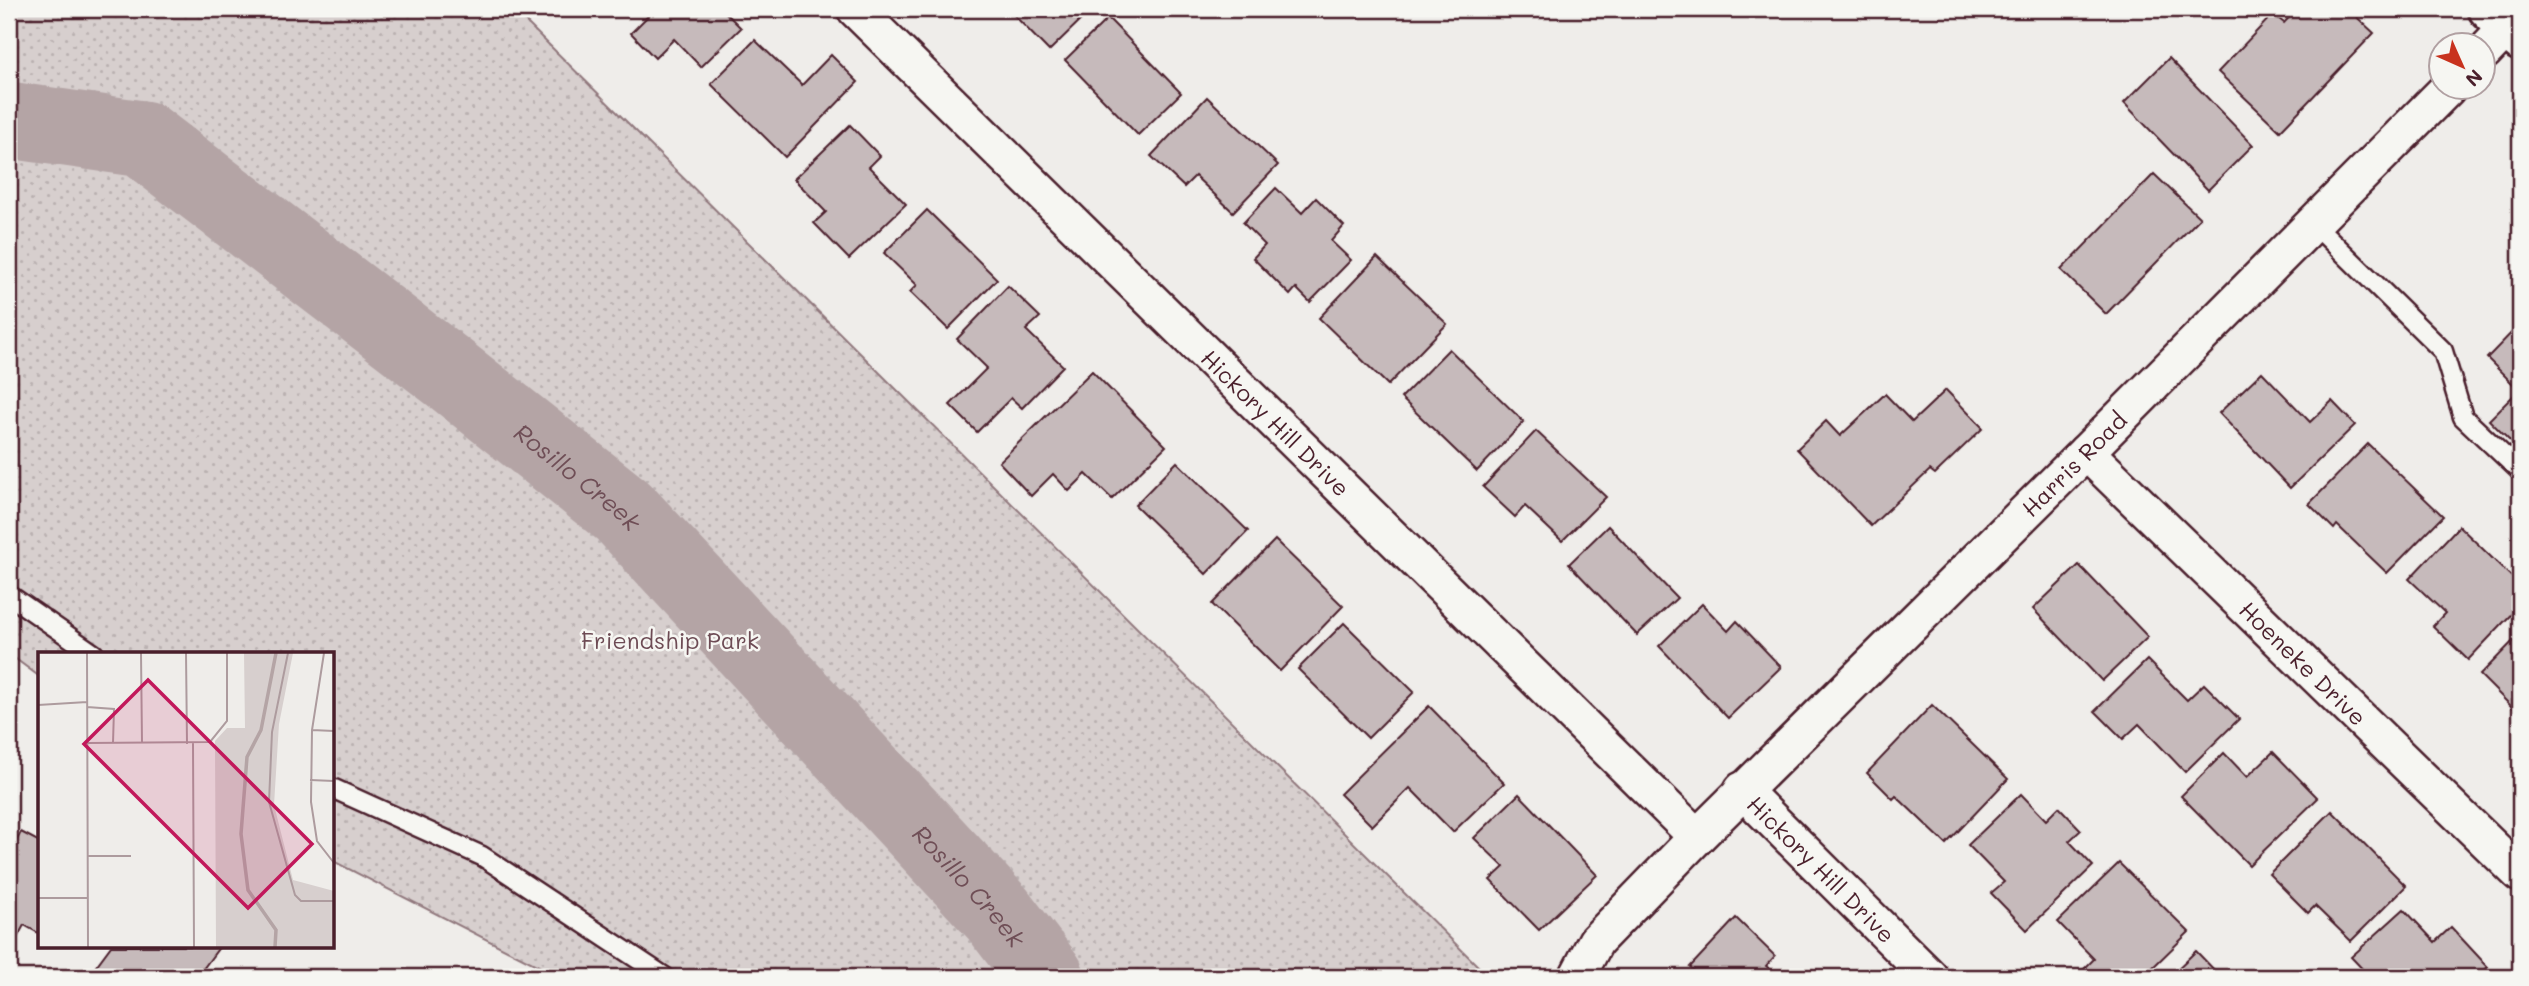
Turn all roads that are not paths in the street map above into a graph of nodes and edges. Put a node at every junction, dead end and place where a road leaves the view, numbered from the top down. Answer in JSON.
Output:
{"nodes":[{"id":1,"x":855,"y":9,"type":"edge"},
{"id":2,"x":2434,"y":102,"type":"edge"},
{"id":3,"x":2313,"y":223,"type":"junction"},
{"id":4,"x":2086,"y":452,"type":"junction"},
{"id":5,"x":2520,"y":471,"type":"edge"},
{"id":6,"x":9,"y":595,"type":"edge"},
{"id":7,"x":93,"y":652,"type":"edge"},
{"id":8,"x":334,"y":789,"type":"edge"},
{"id":9,"x":1742,"y":790,"type":"junction"},
{"id":10,"x":1697,"y":837,"type":"junction"},
{"id":11,"x":2520,"y":874,"type":"edge"},
{"id":12,"x":665,"y":977,"type":"edge"},
{"id":13,"x":1577,"y":977,"type":"edge"},
{"id":14,"x":1930,"y":977,"type":"edge"}],
"edges":[{"from":1,"to":10,"type":"street","name":"Hickory Hill Drive"},
{"from":2,"to":3,"type":"street","name":"Harris Road"},
{"from":3,"to":4,"type":"street","name":"Harris Road"},
{"from":3,"to":5,"type":"lane"},
{"from":4,"to":9,"type":"street","name":"Harris Road"},
{"from":4,"to":11,"type":"street","name":"Hoeneke Drive"},
{"from":6,"to":7,"type":"lane"},
{"from":8,"to":12,"type":"lane"},
{"from":9,"to":10,"type":"street","name":"Harris Road"},
{"from":9,"to":14,"type":"street","name":"Hickory Hill Drive"},
{"from":10,"to":13,"type":"street","name":"Harris Road"}]}
